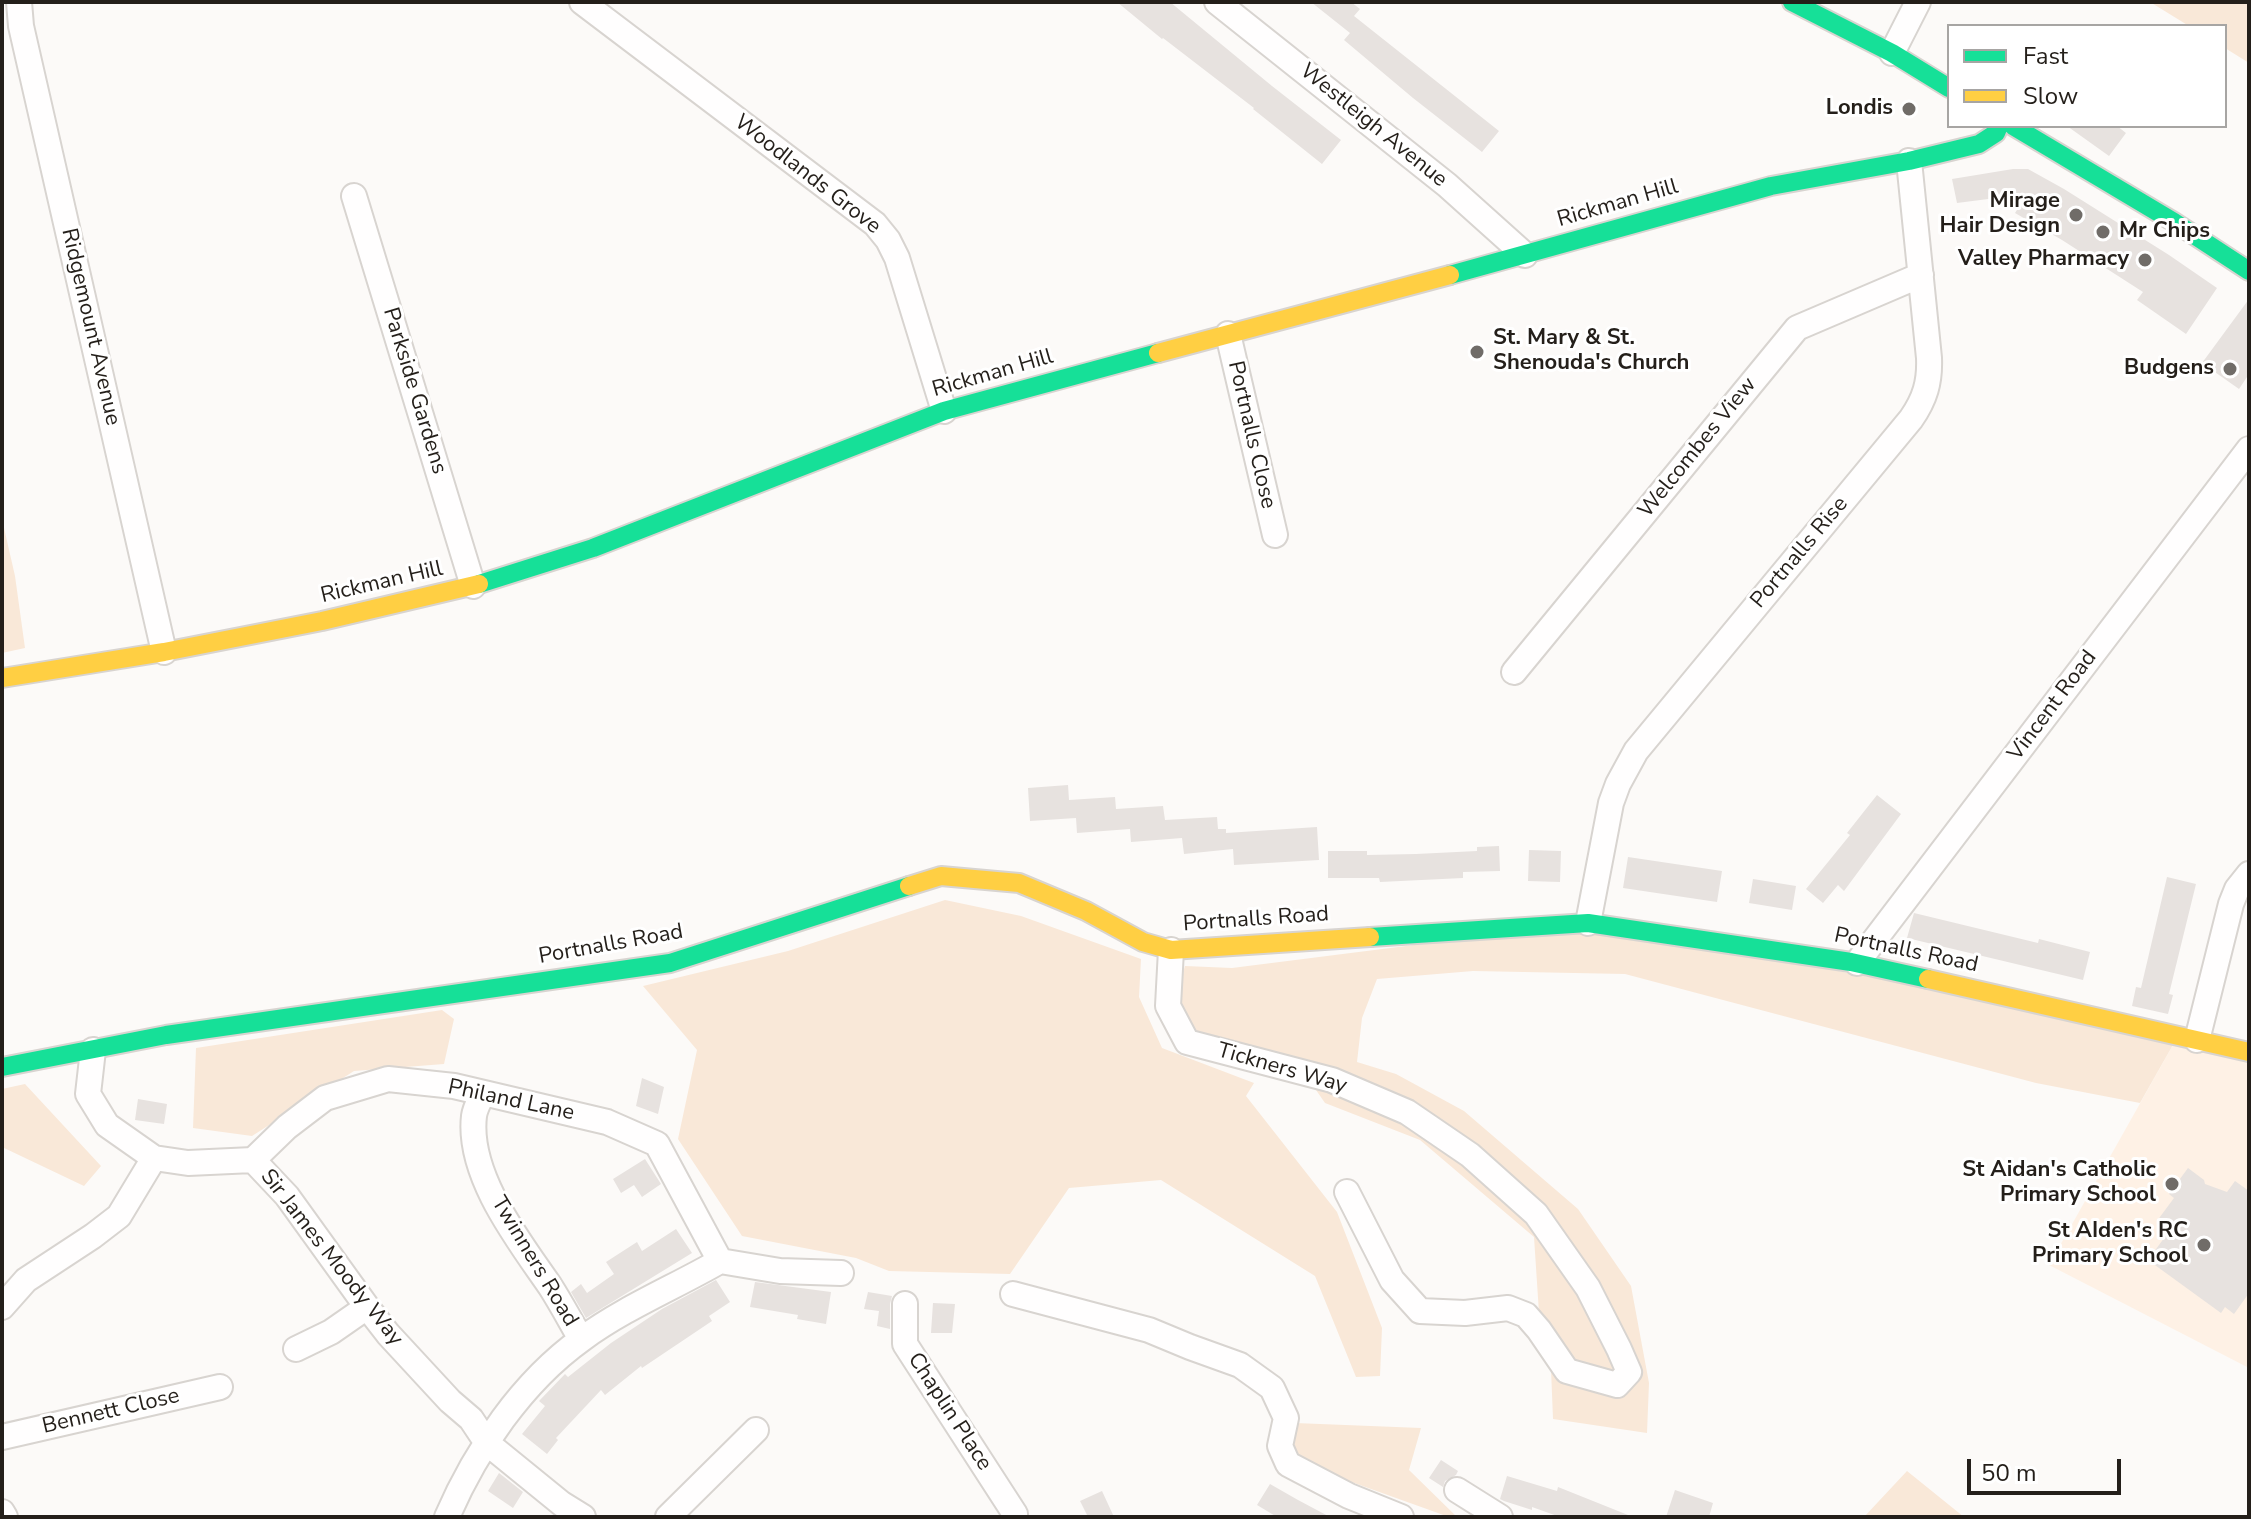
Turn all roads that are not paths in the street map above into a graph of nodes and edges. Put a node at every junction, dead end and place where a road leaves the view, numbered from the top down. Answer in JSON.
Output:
{"nodes":[{"id":1,"x":19,"y":2,"type":"edge"},
{"id":2,"x":582,"y":2,"type":"edge"},
{"id":3,"x":1217,"y":2,"type":"edge"},
{"id":4,"x":1792,"y":2,"type":"edge"},
{"id":5,"x":1918,"y":2,"type":"edge"},
{"id":6,"x":1892,"y":53,"type":"junction"},
{"id":7,"x":1947,"y":87,"type":"edge"},
{"id":8,"x":1998,"y":128,"type":"edge"},
{"id":9,"x":2016,"y":128,"type":"edge"},
{"id":10,"x":1909,"y":161,"type":"junction"},
{"id":11,"x":354,"y":196,"type":"dead end"},
{"id":12,"x":1525,"y":255,"type":"junction"},
{"id":13,"x":2249,"y":271,"type":"edge"},
{"id":14,"x":1921,"y":275,"type":"junction"},
{"id":15,"x":1228,"y":334,"type":"junction"},
{"id":16,"x":944,"y":411,"type":"junction"},
{"id":17,"x":2249,"y":449,"type":"edge"},
{"id":18,"x":1275,"y":535,"type":"dead end"},
{"id":19,"x":473,"y":586,"type":"junction"},
{"id":20,"x":164,"y":652,"type":"junction"},
{"id":21,"x":1514,"y":672,"type":"dead end"},
{"id":22,"x":2,"y":678,"type":"edge"},
{"id":23,"x":2249,"y":874,"type":"edge"},
{"id":24,"x":1588,"y":923,"type":"junction"},
{"id":25,"x":1171,"y":950,"type":"junction"},
{"id":26,"x":1857,"y":963,"type":"junction"},
{"id":27,"x":2197,"y":1040,"type":"junction"},
{"id":28,"x":93,"y":1050,"type":"junction"},
{"id":29,"x":2249,"y":1052,"type":"edge"},
{"id":30,"x":2,"y":1067,"type":"edge"},
{"id":31,"x":483,"y":1093,"type":"junction"},
{"id":32,"x":154,"y":1158,"type":"junction"},
{"id":33,"x":253,"y":1160,"type":"junction"},
{"id":34,"x":1347,"y":1192,"type":"dead end"},
{"id":35,"x":720,"y":1261,"type":"junction"},
{"id":36,"x":841,"y":1273,"type":"dead end"},
{"id":37,"x":1013,"y":1294,"type":"dead end"},
{"id":38,"x":905,"y":1304,"type":"dead end"},
{"id":39,"x":2,"y":1307,"type":"edge"},
{"id":40,"x":367,"y":1307,"type":"junction"},
{"id":41,"x":581,"y":1339,"type":"junction"},
{"id":42,"x":296,"y":1349,"type":"dead end"},
{"id":43,"x":220,"y":1387,"type":"dead end"},
{"id":44,"x":756,"y":1430,"type":"dead end"},
{"id":45,"x":2,"y":1437,"type":"edge"},
{"id":46,"x":487,"y":1443,"type":"junction"},
{"id":47,"x":1457,"y":1490,"type":"dead end"},
{"id":48,"x":1020,"y":1511,"type":"edge"},
{"id":49,"x":447,"y":1517,"type":"edge"},
{"id":50,"x":583,"y":1517,"type":"edge"},
{"id":51,"x":668,"y":1517,"type":"edge"},
{"id":52,"x":1401,"y":1517,"type":"edge"},
{"id":53,"x":1500,"y":1517,"type":"edge"}],
"edges":[{"from":1,"to":20,"type":"street","name":"Ridgemount Avenue"},
{"from":2,"to":16,"type":"street","name":"Woodlands Grove"},
{"from":3,"to":12,"type":"street","name":"Westleigh Avenue"},
{"from":4,"to":6,"type":"street"},
{"from":5,"to":6,"type":"street"},
{"from":6,"to":7,"type":"street"},
{"from":8,"to":10,"type":"street","name":"Rickman Hill"},
{"from":9,"to":13,"type":"street"},
{"from":10,"to":12,"type":"street","name":"Rickman Hill"},
{"from":10,"to":14,"type":"street","name":"Portnalls Rise"},
{"from":11,"to":19,"type":"street","name":"Parkside Gardens"},
{"from":12,"to":15,"type":"street","name":"Rickman Hill"},
{"from":14,"to":21,"type":"street","name":"Welcombes View"},
{"from":14,"to":24,"type":"street","name":"Portnalls Rise"},
{"from":15,"to":16,"type":"street","name":"Rickman Hill"},
{"from":15,"to":18,"type":"street","name":"Portnalls Close"},
{"from":16,"to":19,"type":"street","name":"Rickman Hill"},
{"from":17,"to":26,"type":"street","name":"Vincent Road"},
{"from":19,"to":20,"type":"street","name":"Rickman Hill"},
{"from":20,"to":22,"type":"street","name":"Rickman Hill"},
{"from":23,"to":27,"type":"street"},
{"from":24,"to":25,"type":"street","name":"Portnalls Road"},
{"from":24,"to":26,"type":"street","name":"Portnalls Road"},
{"from":25,"to":28,"type":"street","name":"Portnalls Road"},
{"from":25,"to":34,"type":"street","name":"Tickners Way"},
{"from":26,"to":27,"type":"street","name":"Portnalls Road"},
{"from":27,"to":29,"type":"street","name":"Portnalls Road"},
{"from":28,"to":30,"type":"street","name":"Portnalls Road"},
{"from":28,"to":32,"type":"street","name":"Sir James Moody Way"},
{"from":31,"to":33,"type":"street","name":"Philand Lane"},
{"from":31,"to":35,"type":"street","name":"Philand Lane"},
{"from":31,"to":41,"type":"street","name":"Twinners Road"},
{"from":32,"to":33,"type":"street","name":"Sir James Moody Way"},
{"from":32,"to":39,"type":"street"},
{"from":33,"to":40,"type":"street","name":"Sir James Moody Way"},
{"from":35,"to":36,"type":"street"},
{"from":35,"to":41,"type":"street"},
{"from":37,"to":52,"type":"street"},
{"from":38,"to":48,"type":"street","name":"Chaplin Place"},
{"from":40,"to":42,"type":"street"},
{"from":40,"to":46,"type":"street","name":"Sir James Moody Way"},
{"from":41,"to":46,"type":"street"},
{"from":43,"to":45,"type":"street","name":"Bennett Close"},
{"from":44,"to":51,"type":"street"},
{"from":46,"to":49,"type":"street"},
{"from":46,"to":50,"type":"street","name":"Sir James Moody Way"},
{"from":47,"to":53,"type":"street"}]}
